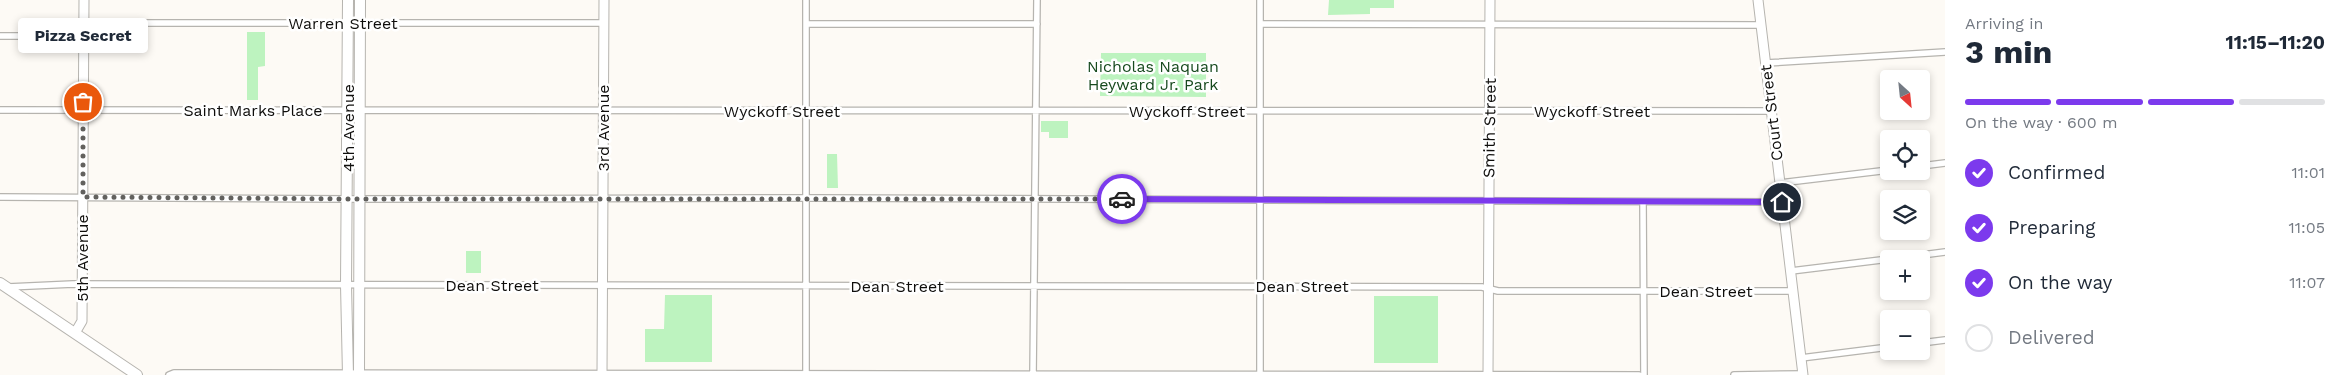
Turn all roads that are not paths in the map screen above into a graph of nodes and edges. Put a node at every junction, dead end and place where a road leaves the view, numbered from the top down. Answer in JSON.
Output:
{"nodes":[{"id":1,"x":84,"y":0,"type":"edge"},
{"id":2,"x":348,"y":0,"type":"edge"},
{"id":3,"x":360,"y":0,"type":"edge"},
{"id":4,"x":604,"y":0,"type":"edge"},
{"id":5,"x":806,"y":0,"type":"edge"},
{"id":6,"x":1037,"y":0,"type":"edge"},
{"id":7,"x":1260,"y":0,"type":"edge"},
{"id":8,"x":1490,"y":0,"type":"edge"},
{"id":9,"x":1758,"y":0,"type":"edge"},
{"id":10,"x":604,"y":23,"type":"junction"},
{"id":11,"x":348,"y":24,"type":"junction"},
{"id":12,"x":360,"y":24,"type":"junction"},
{"id":13,"x":806,"y":24,"type":"junction"},
{"id":14,"x":1037,"y":24,"type":"junction"},
{"id":15,"x":1260,"y":24,"type":"junction"},
{"id":16,"x":1490,"y":24,"type":"junction"},
{"id":17,"x":1761,"y":24,"type":"junction"},
{"id":18,"x":84,"y":30,"type":"junction"},
{"id":19,"x":0,"y":36,"type":"edge"},
{"id":20,"x":1945,"y":52,"type":"edge"},
{"id":21,"x":1766,"y":63,"type":"junction"},
{"id":22,"x":0,"y":110,"type":"edge"},
{"id":23,"x":83,"y":110,"type":"junction"},
{"id":24,"x":603,"y":110,"type":"junction"},
{"id":25,"x":1036,"y":110,"type":"junction"},
{"id":26,"x":347,"y":111,"type":"junction"},
{"id":27,"x":360,"y":111,"type":"junction"},
{"id":28,"x":807,"y":111,"type":"junction"},
{"id":29,"x":1260,"y":111,"type":"junction"},
{"id":30,"x":1771,"y":111,"type":"junction"},
{"id":31,"x":1490,"y":112,"type":"junction"},
{"id":32,"x":1945,"y":163,"type":"edge"},
{"id":33,"x":1930,"y":165,"type":"edge"},
{"id":34,"x":1880,"y":171,"type":"edge"},
{"id":35,"x":1780,"y":183,"type":"junction"},
{"id":36,"x":0,"y":197,"type":"edge"},
{"id":37,"x":83,"y":197,"type":"junction"},
{"id":38,"x":360,"y":198,"type":"junction"},
{"id":39,"x":807,"y":198,"type":"junction"},
{"id":40,"x":348,"y":199,"type":"junction"},
{"id":41,"x":602,"y":199,"type":"junction"},
{"id":42,"x":1034,"y":199,"type":"junction"},
{"id":43,"x":1260,"y":199,"type":"junction"},
{"id":44,"x":1488,"y":200,"type":"junction"},
{"id":45,"x":1643,"y":202,"type":"junction"},
{"id":46,"x":1782,"y":202,"type":"junction"},
{"id":47,"x":1945,"y":252,"type":"edge"},
{"id":48,"x":1930,"y":254,"type":"edge"},
{"id":49,"x":1880,"y":260,"type":"edge"},
{"id":50,"x":1790,"y":271,"type":"junction"},
{"id":51,"x":82,"y":285,"type":"junction"},
{"id":52,"x":346,"y":285,"type":"junction"},
{"id":53,"x":358,"y":285,"type":"junction"},
{"id":54,"x":602,"y":285,"type":"junction"},
{"id":55,"x":2,"y":286,"type":"edge"},
{"id":56,"x":807,"y":286,"type":"junction"},
{"id":57,"x":1034,"y":286,"type":"junction"},
{"id":58,"x":1260,"y":286,"type":"junction"},
{"id":59,"x":1488,"y":289,"type":"junction"},
{"id":60,"x":1644,"y":290,"type":"junction"},
{"id":61,"x":1793,"y":291,"type":"junction"},
{"id":62,"x":75,"y":333,"type":"junction"},
{"id":63,"x":1945,"y":340,"type":"edge"},
{"id":64,"x":1930,"y":342,"type":"edge"},
{"id":65,"x":1880,"y":348,"type":"edge"},
{"id":66,"x":1801,"y":358,"type":"junction"},
{"id":67,"x":353,"y":374,"type":"edge"},
{"id":68,"x":602,"y":374,"type":"edge"},
{"id":69,"x":806,"y":374,"type":"edge"},
{"id":70,"x":1033,"y":374,"type":"edge"},
{"id":71,"x":1260,"y":374,"type":"edge"},
{"id":72,"x":137,"y":375,"type":"edge"},
{"id":73,"x":168,"y":375,"type":"edge"},
{"id":74,"x":1488,"y":375,"type":"edge"},
{"id":75,"x":1639,"y":375,"type":"edge"},
{"id":76,"x":1644,"y":375,"type":"edge"},
{"id":77,"x":1734,"y":375,"type":"edge"},
{"id":78,"x":1803,"y":375,"type":"edge"}],
"edges":[{"from":1,"to":18,"type":"street","name":"5th Avenue"},
{"from":2,"to":11,"type":"main road","name":"4th Avenue"},
{"from":3,"to":12,"type":"main road","name":"4th Avenue"},
{"from":4,"to":10,"type":"street","name":"3rd Avenue"},
{"from":5,"to":13,"type":"street"},
{"from":6,"to":14,"type":"street"},
{"from":7,"to":15,"type":"street"},
{"from":8,"to":16,"type":"street","name":"Smith Street"},
{"from":9,"to":17,"type":"street","name":"Court Street"},
{"from":10,"to":12,"type":"street","name":"Warren Street"},
{"from":10,"to":24,"type":"street","name":"3rd Avenue"},
{"from":11,"to":12,"type":"street","name":"Warren Street"},
{"from":11,"to":18,"type":"street","name":"Warren Street"},
{"from":11,"to":26,"type":"main road","name":"4th Avenue"},
{"from":12,"to":27,"type":"main road","name":"4th Avenue"},
{"from":13,"to":14,"type":"street"},
{"from":13,"to":28,"type":"street"},
{"from":14,"to":25,"type":"street"},
{"from":15,"to":16,"type":"street"},
{"from":15,"to":29,"type":"street"},
{"from":16,"to":17,"type":"street"},
{"from":16,"to":31,"type":"street","name":"Smith Street"},
{"from":17,"to":21,"type":"street","name":"Court Street"},
{"from":18,"to":19,"type":"street","name":"Warren Street"},
{"from":18,"to":23,"type":"street","name":"5th Avenue"},
{"from":20,"to":21,"type":"street"},
{"from":21,"to":30,"type":"street","name":"Court Street"},
{"from":22,"to":23,"type":"street","name":"Saint Marks Place"},
{"from":23,"to":26,"type":"street","name":"Saint Marks Place"},
{"from":23,"to":37,"type":"street","name":"5th Avenue"},
{"from":24,"to":27,"type":"street","name":"Saint Marks Place"},
{"from":24,"to":28,"type":"street","name":"Wyckoff Street"},
{"from":24,"to":41,"type":"street","name":"3rd Avenue"},
{"from":25,"to":28,"type":"street","name":"Wyckoff Street"},
{"from":25,"to":29,"type":"street","name":"Wyckoff Street"},
{"from":25,"to":42,"type":"street"},
{"from":26,"to":27,"type":"street","name":"Saint Marks Place"},
{"from":26,"to":40,"type":"main road","name":"4th Avenue"},
{"from":27,"to":38,"type":"main road","name":"4th Avenue"},
{"from":28,"to":39,"type":"street"},
{"from":29,"to":31,"type":"street","name":"Wyckoff Street"},
{"from":29,"to":43,"type":"street"},
{"from":30,"to":31,"type":"street","name":"Wyckoff Street"},
{"from":30,"to":35,"type":"street","name":"Court Street"},
{"from":31,"to":44,"type":"street","name":"Smith Street"},
{"from":32,"to":33,"type":"street"},
{"from":34,"to":35,"type":"street"},
{"from":35,"to":46,"type":"street","name":"Court Street"},
{"from":36,"to":37,"type":"street"},
{"from":37,"to":40,"type":"street"},
{"from":37,"to":51,"type":"street","name":"5th Avenue"},
{"from":38,"to":40,"type":"street"},
{"from":38,"to":41,"type":"street"},
{"from":38,"to":53,"type":"main road","name":"4th Avenue"},
{"from":39,"to":41,"type":"street"},
{"from":39,"to":42,"type":"street"},
{"from":39,"to":56,"type":"street"},
{"from":40,"to":52,"type":"main road","name":"4th Avenue"},
{"from":41,"to":54,"type":"street","name":"3rd Avenue"},
{"from":42,"to":43,"type":"street"},
{"from":42,"to":57,"type":"street"},
{"from":43,"to":44,"type":"street"},
{"from":43,"to":58,"type":"street"},
{"from":44,"to":45,"type":"street"},
{"from":44,"to":59,"type":"street","name":"Smith Street"},
{"from":45,"to":46,"type":"street"},
{"from":45,"to":60,"type":"street"},
{"from":46,"to":50,"type":"street","name":"Court Street"},
{"from":47,"to":48,"type":"street"},
{"from":49,"to":50,"type":"street"},
{"from":50,"to":61,"type":"street","name":"Court Street"},
{"from":51,"to":52,"type":"street","name":"Dean Street"},
{"from":51,"to":55,"type":"street","name":"Dean Street"},
{"from":51,"to":62,"type":"street","name":"5th Avenue"},
{"from":52,"to":53,"type":"street","name":"Dean Street"},
{"from":52,"to":67,"type":"main road","name":"4th Avenue"},
{"from":53,"to":54,"type":"street","name":"Dean Street"},
{"from":53,"to":67,"type":"main road","name":"4th Avenue"},
{"from":54,"to":56,"type":"street","name":"Dean Street"},
{"from":54,"to":68,"type":"street","name":"3rd Avenue"},
{"from":55,"to":62,"type":"main road"},
{"from":56,"to":57,"type":"street","name":"Dean Street"},
{"from":56,"to":69,"type":"street"},
{"from":57,"to":58,"type":"street","name":"Dean Street"},
{"from":57,"to":70,"type":"street"},
{"from":58,"to":59,"type":"street","name":"Dean Street"},
{"from":58,"to":71,"type":"street"},
{"from":59,"to":60,"type":"street","name":"Dean Street"},
{"from":59,"to":74,"type":"street","name":"Smith Street"},
{"from":60,"to":61,"type":"street","name":"Dean Street"},
{"from":60,"to":76,"type":"street"},
{"from":61,"to":66,"type":"street","name":"Court Street"},
{"from":62,"to":72,"type":"main road"},
{"from":63,"to":64,"type":"street"},
{"from":65,"to":66,"type":"street"},
{"from":66,"to":78,"type":"street","name":"Court Street"},
{"from":67,"to":68,"type":"street"},
{"from":67,"to":73,"type":"street"},
{"from":68,"to":69,"type":"street"},
{"from":69,"to":70,"type":"street"},
{"from":70,"to":71,"type":"street"},
{"from":71,"to":74,"type":"street"},
{"from":74,"to":75,"type":"street"},
{"from":77,"to":78,"type":"street"}]}
